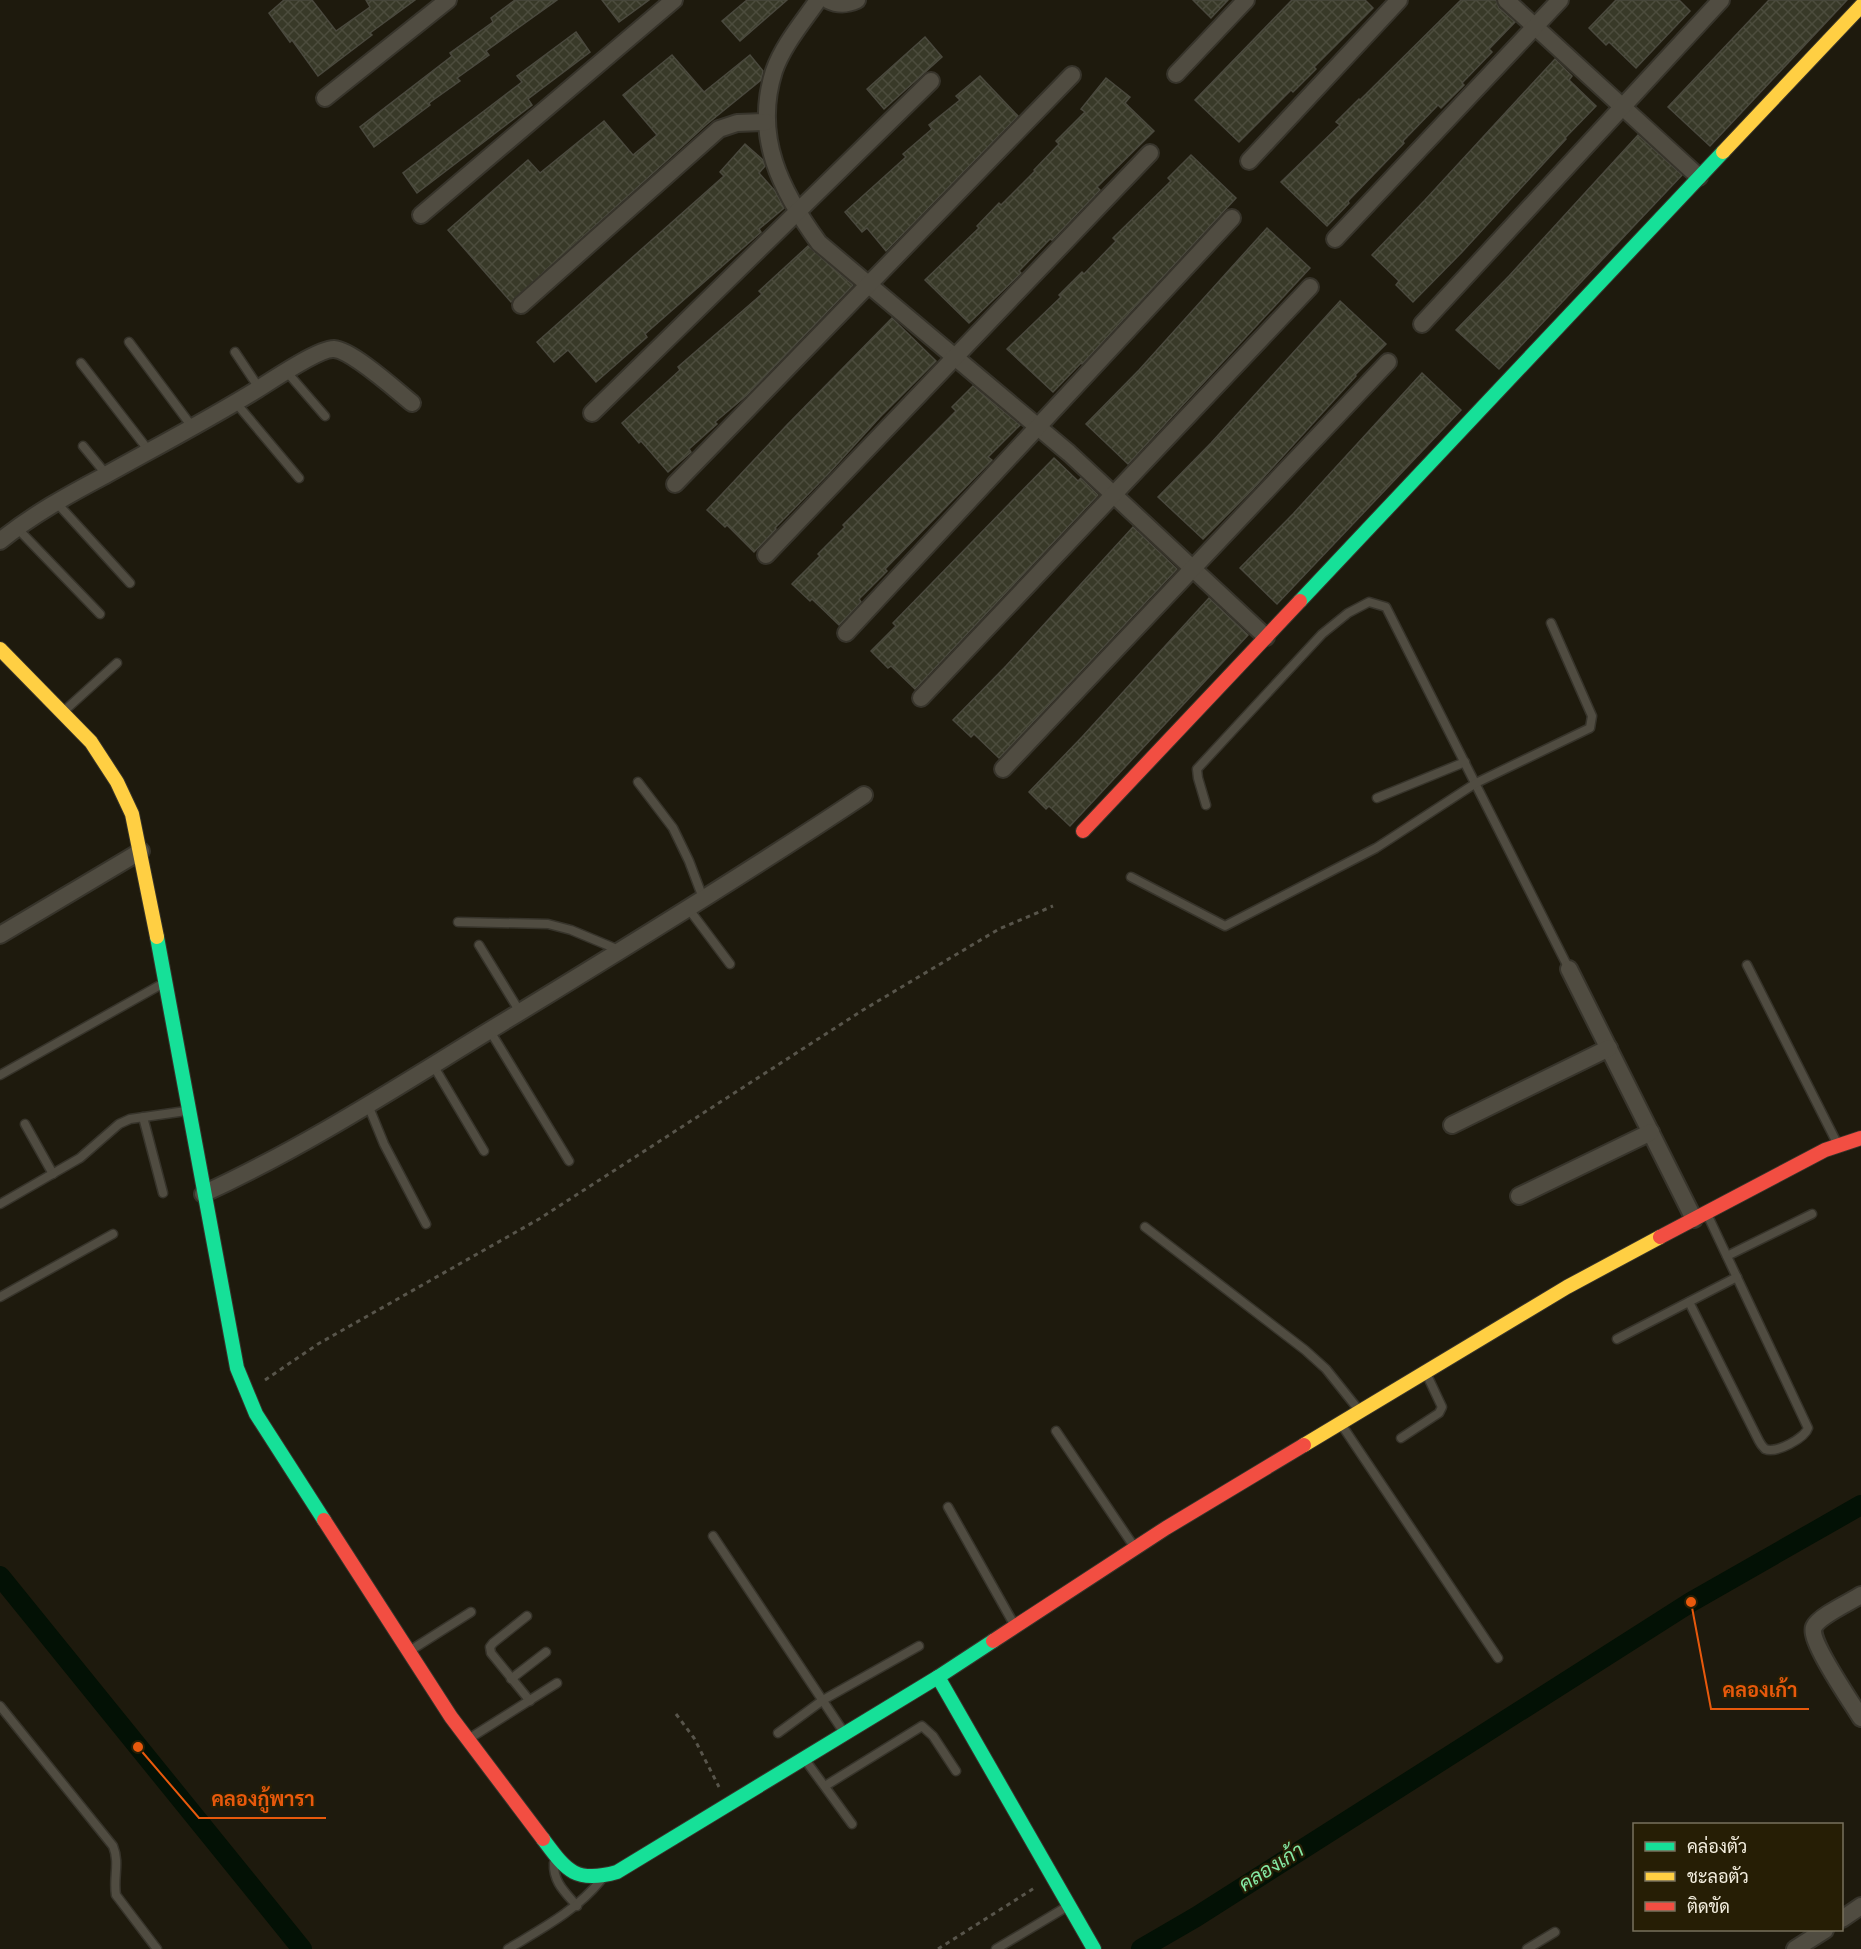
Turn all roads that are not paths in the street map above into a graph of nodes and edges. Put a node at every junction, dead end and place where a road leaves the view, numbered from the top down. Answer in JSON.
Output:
{"nodes":[{"id":1,"x":448,"y":0,"type":"edge"},
{"id":2,"x":674,"y":0,"type":"edge"},
{"id":3,"x":818,"y":0,"type":"edge"},
{"id":4,"x":828,"y":0,"type":"edge"},
{"id":5,"x":857,"y":0,"type":"edge"},
{"id":6,"x":1246,"y":0,"type":"edge"},
{"id":7,"x":1399,"y":0,"type":"edge"},
{"id":8,"x":1506,"y":0,"type":"edge"},
{"id":9,"x":1560,"y":0,"type":"edge"},
{"id":10,"x":1721,"y":0,"type":"edge"},
{"id":11,"x":1861,"y":6,"type":"edge"},
{"id":12,"x":1535,"y":26,"type":"junction"},
{"id":13,"x":1176,"y":74,"type":"dead end"},
{"id":14,"x":1072,"y":75,"type":"dead end"},
{"id":15,"x":931,"y":81,"type":"dead end"},
{"id":16,"x":325,"y":98,"type":"dead end"},
{"id":17,"x":1622,"y":106,"type":"junction"},
{"id":18,"x":766,"y":122,"type":"junction"},
{"id":19,"x":1150,"y":153,"type":"dead end"},
{"id":20,"x":1249,"y":161,"type":"dead end"},
{"id":21,"x":1699,"y":177,"type":"junction"},
{"id":22,"x":797,"y":211,"type":"junction"},
{"id":23,"x":421,"y":215,"type":"dead end"},
{"id":24,"x":1232,"y":218,"type":"dead end"},
{"id":25,"x":1335,"y":239,"type":"dead end"},
{"id":26,"x":868,"y":285,"type":"junction"},
{"id":27,"x":1310,"y":287,"type":"dead end"},
{"id":28,"x":521,"y":305,"type":"dead end"},
{"id":29,"x":1422,"y":324,"type":"dead end"},
{"id":30,"x":129,"y":342,"type":"dead end"},
{"id":31,"x":235,"y":352,"type":"dead end"},
{"id":32,"x":955,"y":357,"type":"junction"},
{"id":33,"x":1388,"y":362,"type":"dead end"},
{"id":34,"x":81,"y":363,"type":"dead end"},
{"id":35,"x":286,"y":371,"type":"junction"},
{"id":36,"x":259,"y":388,"type":"junction"},
{"id":37,"x":236,"y":403,"type":"junction"},
{"id":38,"x":412,"y":403,"type":"dead end"},
{"id":39,"x":592,"y":413,"type":"dead end"},
{"id":40,"x":326,"y":416,"type":"dead end"},
{"id":41,"x":1038,"y":427,"type":"junction"},
{"id":42,"x":193,"y":428,"type":"junction"},
{"id":43,"x":83,"y":446,"type":"dead end"},
{"id":44,"x":149,"y":452,"type":"junction"},
{"id":45,"x":106,"y":474,"type":"junction"},
{"id":46,"x":298,"y":478,"type":"dead end"},
{"id":47,"x":675,"y":484,"type":"dead end"},
{"id":48,"x":1113,"y":495,"type":"junction"},
{"id":49,"x":56,"y":502,"type":"junction"},
{"id":50,"x":17,"y":528,"type":"junction"},
{"id":51,"x":0,"y":541,"type":"edge"},
{"id":52,"x":766,"y":555,"type":"dead end"},
{"id":53,"x":1192,"y":568,"type":"junction"},
{"id":54,"x":130,"y":583,"type":"dead end"},
{"id":55,"x":100,"y":614,"type":"dead end"},
{"id":56,"x":1551,"y":623,"type":"dead end"},
{"id":57,"x":846,"y":633,"type":"dead end"},
{"id":58,"x":1266,"y":637,"type":"junction"},
{"id":59,"x":1,"y":653,"type":"edge"},
{"id":60,"x":117,"y":663,"type":"dead end"},
{"id":61,"x":921,"y":698,"type":"dead end"},
{"id":62,"x":62,"y":712,"type":"junction"},
{"id":63,"x":1465,"y":762,"type":"junction"},
{"id":64,"x":1003,"y":769,"type":"dead end"},
{"id":65,"x":638,"y":782,"type":"dead end"},
{"id":66,"x":1476,"y":783,"type":"junction"},
{"id":67,"x":864,"y":795,"type":"dead end"},
{"id":68,"x":1377,"y":798,"type":"dead end"},
{"id":69,"x":1206,"y":805,"type":"dead end"},
{"id":70,"x":1083,"y":831,"type":"dead end"},
{"id":71,"x":141,"y":850,"type":"junction"},
{"id":72,"x":1131,"y":877,"type":"dead end"},
{"id":73,"x":703,"y":898,"type":"junction"},
{"id":74,"x":688,"y":908,"type":"junction"},
{"id":75,"x":458,"y":922,"type":"dead end"},
{"id":76,"x":0,"y":935,"type":"edge"},
{"id":77,"x":479,"y":945,"type":"dead end"},
{"id":78,"x":619,"y":950,"type":"junction"},
{"id":79,"x":730,"y":964,"type":"dead end"},
{"id":80,"x":1748,"y":965,"type":"dead end"},
{"id":81,"x":1569,"y":969,"type":"joint"},
{"id":82,"x":165,"y":982,"type":"junction"},
{"id":83,"x":520,"y":1012,"type":"junction"},
{"id":84,"x":490,"y":1031,"type":"junction"},
{"id":85,"x":1609,"y":1048,"type":"junction"},
{"id":86,"x":434,"y":1065,"type":"junction"},
{"id":87,"x":0,"y":1075,"type":"edge"},
{"id":88,"x":368,"y":1105,"type":"junction"},
{"id":89,"x":189,"y":1111,"type":"junction"},
{"id":90,"x":143,"y":1118,"type":"junction"},
{"id":91,"x":25,"y":1124,"type":"dead end"},
{"id":92,"x":1452,"y":1125,"type":"dead end"},
{"id":93,"x":1651,"y":1132,"type":"junction"},
{"id":94,"x":1861,"y":1138,"type":"edge"},
{"id":95,"x":1838,"y":1146,"type":"junction"},
{"id":96,"x":484,"y":1152,"type":"dead end"},
{"id":97,"x":569,"y":1161,"type":"dead end"},
{"id":98,"x":53,"y":1174,"type":"junction"},
{"id":99,"x":163,"y":1192,"type":"dead end"},
{"id":100,"x":203,"y":1194,"type":"junction"},
{"id":101,"x":1519,"y":1196,"type":"dead end"},
{"id":102,"x":0,"y":1204,"type":"edge"},
{"id":103,"x":1812,"y":1214,"type":"dead end"},
{"id":104,"x":1700,"y":1216,"type":"junction"},
{"id":105,"x":426,"y":1224,"type":"dead end"},
{"id":106,"x":1145,"y":1227,"type":"dead end"},
{"id":107,"x":113,"y":1234,"type":"dead end"},
{"id":108,"x":1727,"y":1256,"type":"junction"},
{"id":109,"x":1737,"y":1278,"type":"junction"},
{"id":110,"x":1,"y":1293,"type":"edge"},
{"id":111,"x":1689,"y":1302,"type":"junction"},
{"id":112,"x":1617,"y":1339,"type":"dead end"},
{"id":113,"x":1425,"y":1372,"type":"junction"},
{"id":114,"x":1360,"y":1411,"type":"junction"},
{"id":115,"x":1340,"y":1423,"type":"junction"},
{"id":116,"x":1056,"y":1431,"type":"dead end"},
{"id":117,"x":1401,"y":1438,"type":"dead end"},
{"id":118,"x":948,"y":1507,"type":"dead end"},
{"id":119,"x":712,"y":1536,"type":"dead end"},
{"id":120,"x":1135,"y":1548,"type":"junction"},
{"id":121,"x":1861,"y":1595,"type":"edge"},
{"id":122,"x":471,"y":1612,"type":"dead end"},
{"id":123,"x":527,"y":1616,"type":"dead end"},
{"id":124,"x":1015,"y":1626,"type":"junction"},
{"id":125,"x":919,"y":1646,"type":"dead end"},
{"id":126,"x":408,"y":1652,"type":"junction"},
{"id":127,"x":546,"y":1652,"type":"dead end"},
{"id":128,"x":1498,"y":1658,"type":"dead end"},
{"id":129,"x":938,"y":1677,"type":"junction"},
{"id":130,"x":512,"y":1679,"type":"junction"},
{"id":131,"x":556,"y":1683,"type":"dead end"},
{"id":132,"x":823,"y":1700,"type":"junction"},
{"id":133,"x":530,"y":1701,"type":"junction"},
{"id":134,"x":0,"y":1706,"type":"edge"},
{"id":135,"x":1861,"y":1718,"type":"edge"},
{"id":136,"x":778,"y":1733,"type":"dead end"},
{"id":137,"x":845,"y":1733,"type":"junction"},
{"id":138,"x":467,"y":1740,"type":"junction"},
{"id":139,"x":804,"y":1758,"type":"junction"},
{"id":140,"x":956,"y":1771,"type":"dead end"},
{"id":141,"x":825,"y":1786,"type":"junction"},
{"id":142,"x":852,"y":1824,"type":"dead end"},
{"id":143,"x":555,"y":1855,"type":"junction"},
{"id":144,"x":604,"y":1876,"type":"junction"},
{"id":145,"x":577,"y":1906,"type":"junction"},
{"id":146,"x":1069,"y":1906,"type":"junction"},
{"id":147,"x":1861,"y":1906,"type":"edge"},
{"id":148,"x":1843,"y":1918,"type":"edge"},
{"id":149,"x":1822,"y":1931,"type":"edge"},
{"id":150,"x":1555,"y":1932,"type":"dead end"},
{"id":151,"x":157,"y":1949,"type":"edge"},
{"id":152,"x":508,"y":1949,"type":"edge"},
{"id":153,"x":996,"y":1949,"type":"edge"},
{"id":154,"x":1094,"y":1949,"type":"edge"},
{"id":155,"x":1527,"y":1949,"type":"edge"},
{"id":156,"x":1795,"y":1949,"type":"edge"}],
"edges":[{"from":1,"to":16,"type":"street"},
{"from":2,"to":23,"type":"street"},
{"from":3,"to":18,"type":"street"},
{"from":4,"to":5,"type":"street"},
{"from":6,"to":13,"type":"street"},
{"from":7,"to":20,"type":"street"},
{"from":8,"to":12,"type":"street"},
{"from":9,"to":12,"type":"street"},
{"from":10,"to":17,"type":"street"},
{"from":11,"to":21,"type":"street"},
{"from":12,"to":17,"type":"street"},
{"from":12,"to":25,"type":"street"},
{"from":14,"to":26,"type":"street"},
{"from":15,"to":22,"type":"street"},
{"from":17,"to":21,"type":"street"},
{"from":17,"to":29,"type":"street"},
{"from":18,"to":22,"type":"street"},
{"from":18,"to":28,"type":"street"},
{"from":19,"to":32,"type":"street"},
{"from":21,"to":58,"type":"street"},
{"from":22,"to":26,"type":"street"},
{"from":22,"to":39,"type":"street"},
{"from":24,"to":41,"type":"street"},
{"from":26,"to":32,"type":"street"},
{"from":26,"to":47,"type":"street"},
{"from":27,"to":48,"type":"street"},
{"from":30,"to":42,"type":"lane"},
{"from":31,"to":36,"type":"lane"},
{"from":32,"to":41,"type":"street"},
{"from":32,"to":52,"type":"street"},
{"from":33,"to":53,"type":"street"},
{"from":34,"to":44,"type":"lane"},
{"from":35,"to":36,"type":"street"},
{"from":35,"to":38,"type":"street"},
{"from":35,"to":40,"type":"lane"},
{"from":36,"to":37,"type":"street"},
{"from":37,"to":42,"type":"street"},
{"from":37,"to":46,"type":"lane"},
{"from":41,"to":48,"type":"street"},
{"from":41,"to":57,"type":"street"},
{"from":42,"to":44,"type":"street"},
{"from":43,"to":45,"type":"lane"},
{"from":44,"to":45,"type":"street"},
{"from":45,"to":49,"type":"street"},
{"from":48,"to":53,"type":"street"},
{"from":48,"to":61,"type":"street"},
{"from":49,"to":50,"type":"street"},
{"from":49,"to":54,"type":"lane"},
{"from":50,"to":51,"type":"street"},
{"from":50,"to":55,"type":"lane"},
{"from":53,"to":58,"type":"street"},
{"from":53,"to":64,"type":"street"},
{"from":56,"to":66,"type":"lane"},
{"from":58,"to":70,"type":"street"},
{"from":59,"to":62,"type":"street"},
{"from":60,"to":62,"type":"lane"},
{"from":62,"to":71,"type":"street"},
{"from":63,"to":66,"type":"lane"},
{"from":63,"to":68,"type":"lane"},
{"from":63,"to":69,"type":"lane"},
{"from":65,"to":73,"type":"lane"},
{"from":66,"to":72,"type":"lane"},
{"from":66,"to":81,"type":"lane"},
{"from":67,"to":73,"type":"street"},
{"from":71,"to":76,"type":"street"},
{"from":71,"to":82,"type":"street"},
{"from":73,"to":74,"type":"street"},
{"from":74,"to":78,"type":"street"},
{"from":74,"to":79,"type":"lane"},
{"from":75,"to":78,"type":"lane"},
{"from":77,"to":83,"type":"lane"},
{"from":78,"to":83,"type":"street"},
{"from":80,"to":95,"type":"lane"},
{"from":81,"to":85,"type":"street"},
{"from":82,"to":87,"type":"lane"},
{"from":82,"to":89,"type":"street"},
{"from":83,"to":84,"type":"street"},
{"from":84,"to":86,"type":"street"},
{"from":84,"to":97,"type":"lane"},
{"from":85,"to":92,"type":"street"},
{"from":85,"to":93,"type":"street"},
{"from":86,"to":88,"type":"street"},
{"from":86,"to":96,"type":"lane"},
{"from":88,"to":100,"type":"street"},
{"from":88,"to":105,"type":"lane"},
{"from":89,"to":90,"type":"lane"},
{"from":89,"to":100,"type":"street"},
{"from":90,"to":98,"type":"lane"},
{"from":90,"to":99,"type":"lane"},
{"from":91,"to":98,"type":"lane"},
{"from":93,"to":101,"type":"street"},
{"from":93,"to":104,"type":"street"},
{"from":94,"to":95,"type":"street"},
{"from":95,"to":104,"type":"street"},
{"from":98,"to":102,"type":"lane"},
{"from":100,"to":126,"type":"street"},
{"from":103,"to":108,"type":"lane"},
{"from":104,"to":108,"type":"lane"},
{"from":104,"to":113,"type":"street"},
{"from":106,"to":114,"type":"lane"},
{"from":107,"to":110,"type":"lane"},
{"from":108,"to":109,"type":"lane"},
{"from":109,"to":111,"type":"lane"},
{"from":109,"to":111,"type":"lane"},
{"from":111,"to":112,"type":"lane"},
{"from":113,"to":114,"type":"street"},
{"from":113,"to":117,"type":"lane"},
{"from":114,"to":115,"type":"street"},
{"from":115,"to":120,"type":"street"},
{"from":115,"to":128,"type":"lane"},
{"from":116,"to":120,"type":"lane"},
{"from":118,"to":124,"type":"lane"},
{"from":119,"to":132,"type":"lane"},
{"from":120,"to":124,"type":"street"},
{"from":121,"to":135,"type":"street"},
{"from":122,"to":126,"type":"lane"},
{"from":123,"to":130,"type":"lane"},
{"from":124,"to":129,"type":"street"},
{"from":125,"to":132,"type":"lane"},
{"from":126,"to":138,"type":"street"},
{"from":127,"to":130,"type":"lane"},
{"from":129,"to":137,"type":"street"},
{"from":129,"to":146,"type":"street"},
{"from":130,"to":133,"type":"lane"},
{"from":131,"to":133,"type":"lane"},
{"from":132,"to":136,"type":"lane"},
{"from":132,"to":137,"type":"lane"},
{"from":133,"to":138,"type":"lane"},
{"from":134,"to":151,"type":"lane"},
{"from":137,"to":139,"type":"street"},
{"from":138,"to":143,"type":"street"},
{"from":139,"to":141,"type":"lane"},
{"from":139,"to":144,"type":"street"},
{"from":140,"to":141,"type":"lane"},
{"from":141,"to":142,"type":"lane"},
{"from":143,"to":144,"type":"street"},
{"from":143,"to":145,"type":"lane"},
{"from":144,"to":145,"type":"lane"},
{"from":145,"to":152,"type":"lane"},
{"from":146,"to":153,"type":"lane"},
{"from":146,"to":154,"type":"street"},
{"from":147,"to":148,"type":"street"},
{"from":149,"to":156,"type":"street"},
{"from":150,"to":155,"type":"lane"}]}
